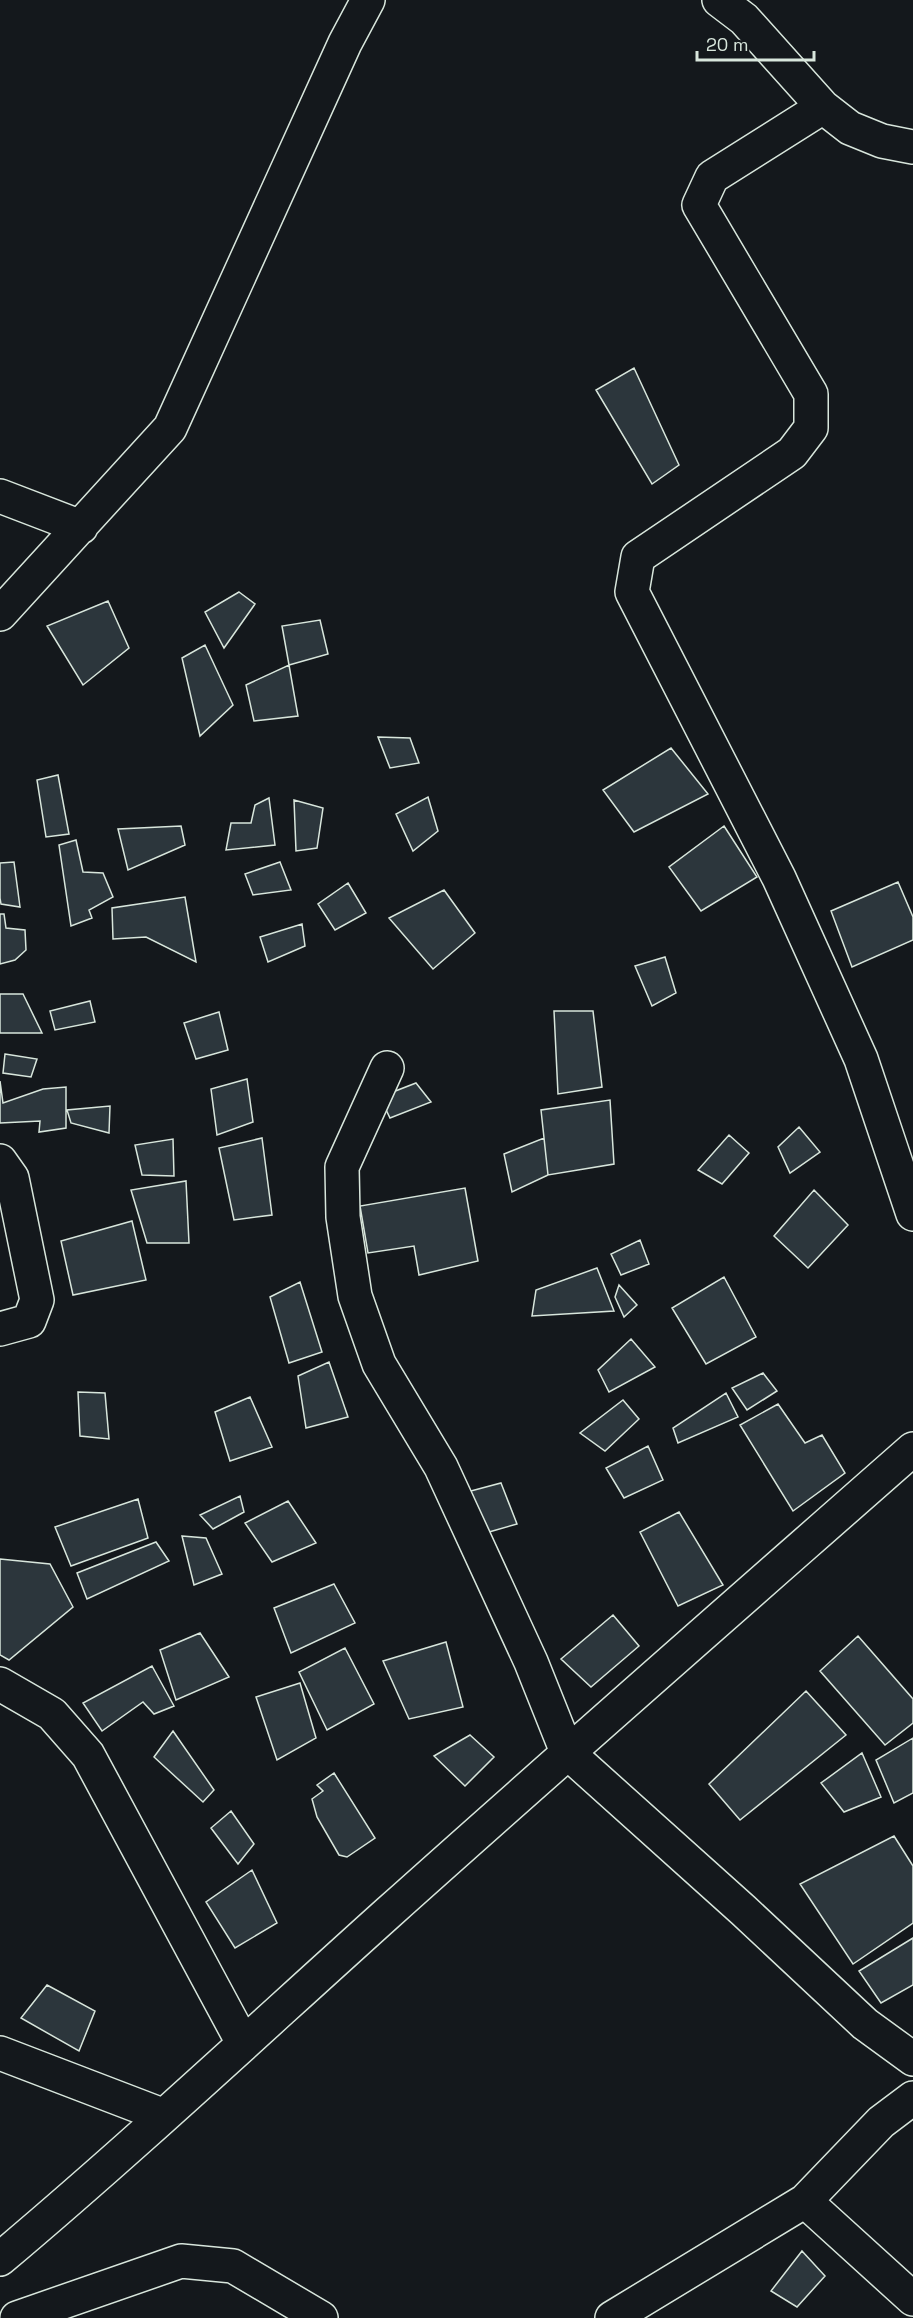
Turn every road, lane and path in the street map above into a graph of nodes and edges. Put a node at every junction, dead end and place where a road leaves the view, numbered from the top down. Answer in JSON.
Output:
{"nodes":[{"id":1,"x":368,"y":0,"type":"edge"},
{"id":2,"x":719,"y":0,"type":"edge"},
{"id":3,"x":823,"y":107,"type":"junction"},
{"id":4,"x":913,"y":147,"type":"edge"},
{"id":5,"x":0,"y":496,"type":"edge"},
{"id":6,"x":81,"y":527,"type":"junction"},
{"id":7,"x":0,"y":614,"type":"edge"},
{"id":8,"x":387,"y":1068,"type":"dead end"},
{"id":9,"x":0,"y":1161,"type":"edge"},
{"id":10,"x":913,"y":1214,"type":"edge"},
{"id":11,"x":0,"y":1329,"type":"edge"},
{"id":12,"x":913,"y":1449,"type":"edge"},
{"id":13,"x":0,"y":1684,"type":"edge"},
{"id":14,"x":567,"y":1752,"type":"junction"},
{"id":15,"x":243,"y":2043,"type":"junction"},
{"id":16,"x":0,"y":2053,"type":"edge"},
{"id":17,"x":913,"y":2059,"type":"edge"},
{"id":18,"x":913,"y":2098,"type":"edge"},
{"id":19,"x":162,"y":2115,"type":"junction"},
{"id":20,"x":806,"y":2200,"type":"junction"},
{"id":21,"x":0,"y":2259,"type":"edge"},
{"id":22,"x":913,"y":2299,"type":"edge"},
{"id":23,"x":16,"y":2318,"type":"edge"},
{"id":24,"x":321,"y":2318,"type":"edge"},
{"id":25,"x":612,"y":2318,"type":"edge"}],
"edges":[{"from":1,"to":6,"type":"street"},
{"from":2,"to":3,"type":"street"},
{"from":3,"to":4,"type":"street"},
{"from":3,"to":10,"type":"street"},
{"from":5,"to":6,"type":"street"},
{"from":6,"to":7,"type":"street"},
{"from":8,"to":14,"type":"street"},
{"from":9,"to":11,"type":"street"},
{"from":12,"to":14,"type":"street"},
{"from":13,"to":15,"type":"street"},
{"from":14,"to":15,"type":"street"},
{"from":14,"to":17,"type":"street"},
{"from":15,"to":19,"type":"street"},
{"from":16,"to":19,"type":"street"},
{"from":18,"to":20,"type":"street"},
{"from":19,"to":21,"type":"street"},
{"from":20,"to":22,"type":"street"},
{"from":20,"to":25,"type":"street"},
{"from":23,"to":24,"type":"street"}]}
